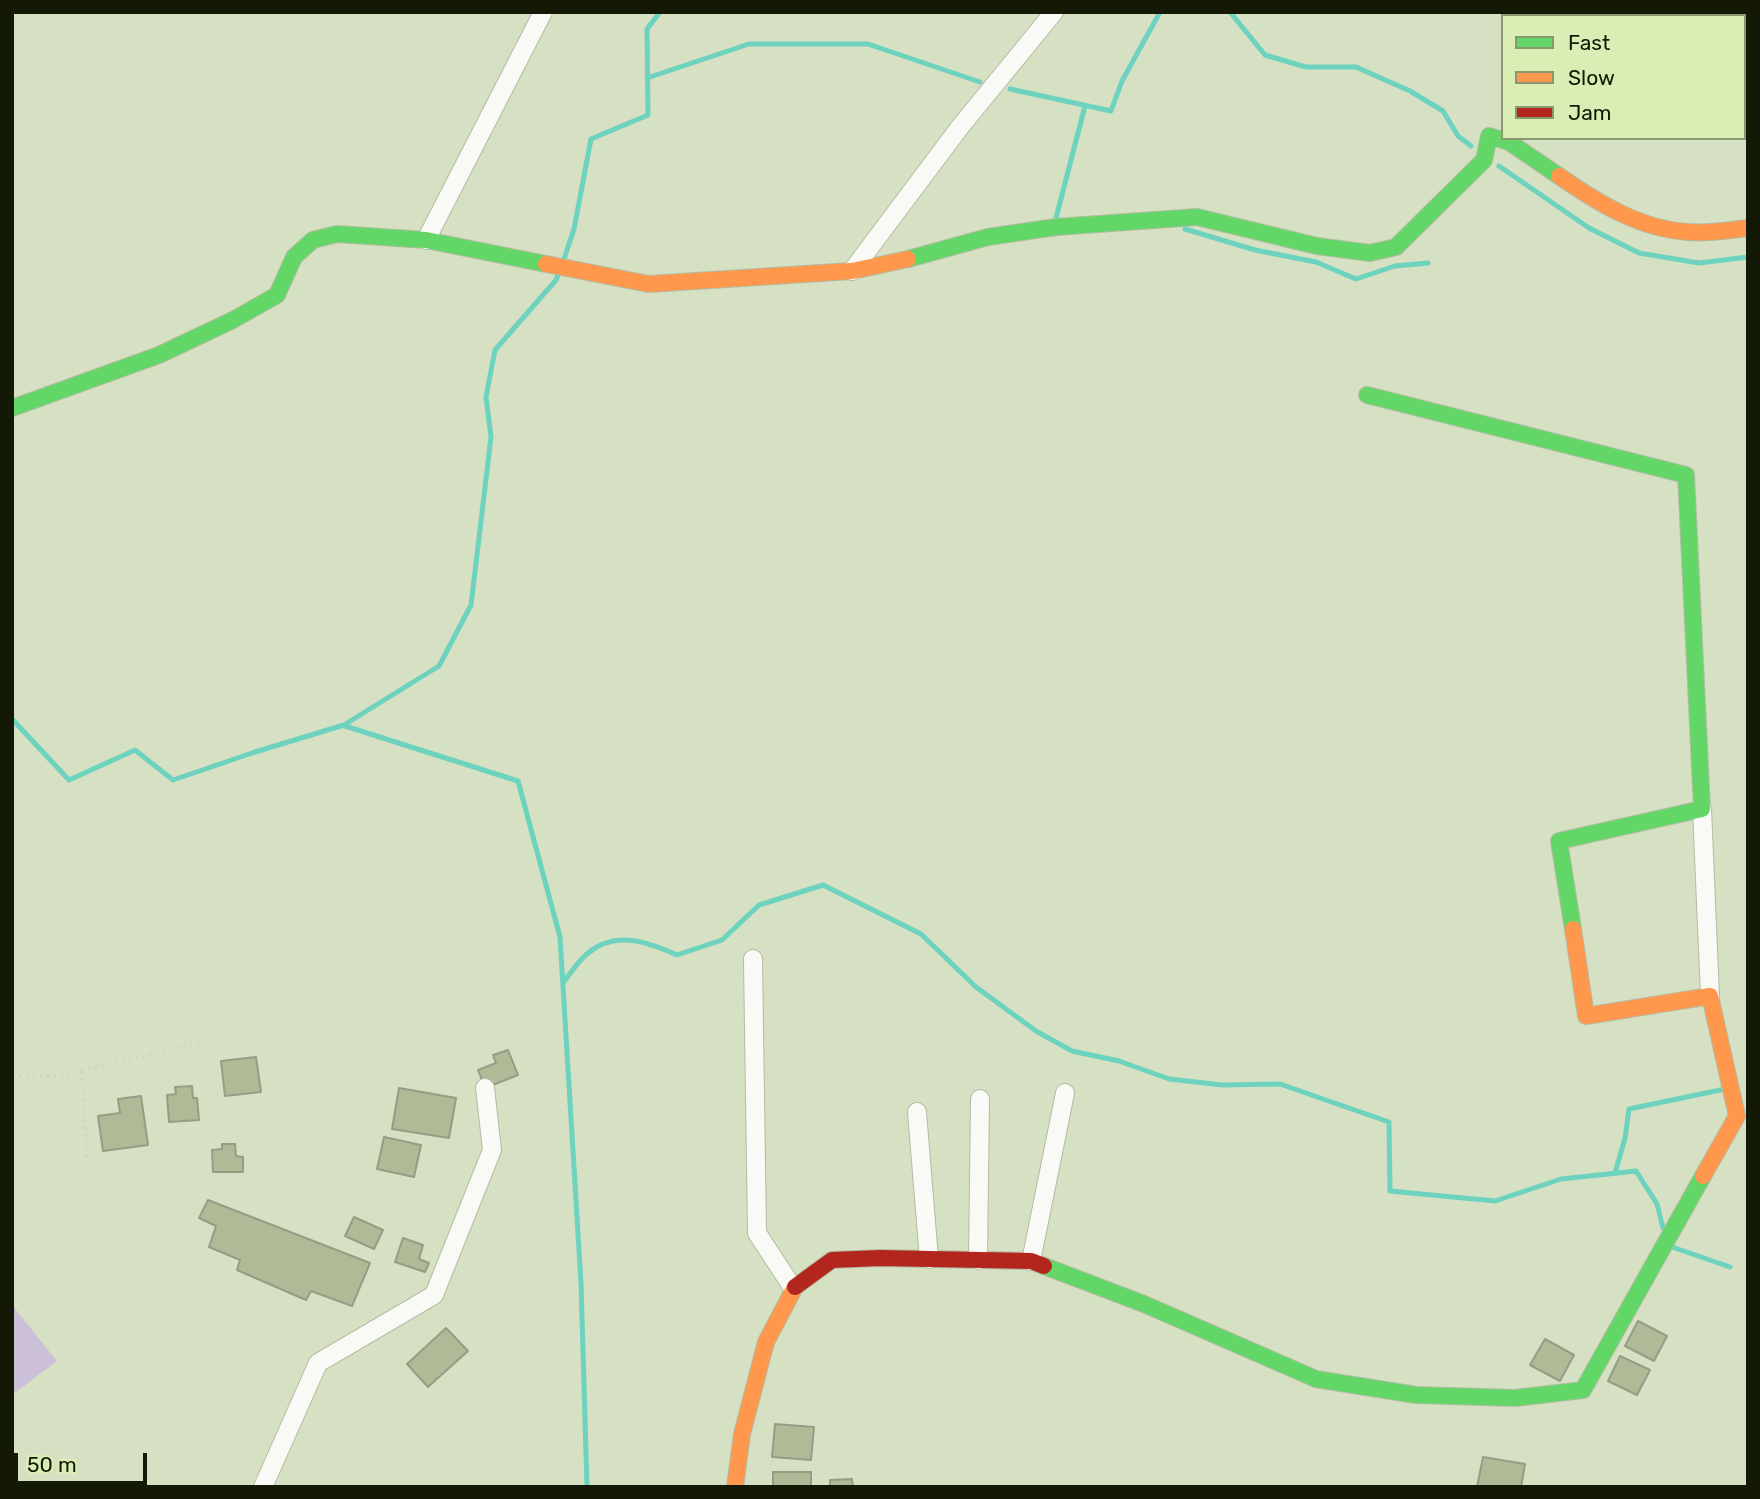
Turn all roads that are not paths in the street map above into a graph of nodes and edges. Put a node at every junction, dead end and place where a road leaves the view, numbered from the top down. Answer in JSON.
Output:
{"nodes":[{"id":1,"x":542,"y":12,"type":"edge"},
{"id":2,"x":1054,"y":12,"type":"edge"},
{"id":3,"x":1501,"y":140,"type":"edge"},
{"id":4,"x":1502,"y":140,"type":"edge"},
{"id":5,"x":1748,"y":228,"type":"edge"},
{"id":6,"x":426,"y":240,"type":"junction"},
{"id":7,"x":852,"y":271,"type":"junction"},
{"id":8,"x":1367,"y":395,"type":"dead end"},
{"id":9,"x":12,"y":408,"type":"edge"},
{"id":10,"x":1702,"y":809,"type":"junction"},
{"id":11,"x":753,"y":959,"type":"dead end"},
{"id":12,"x":1710,"y":996,"type":"junction"},
{"id":13,"x":485,"y":1088,"type":"dead end"},
{"id":14,"x":1065,"y":1093,"type":"dead end"},
{"id":15,"x":980,"y":1098,"type":"dead end"},
{"id":16,"x":917,"y":1112,"type":"dead end"},
{"id":17,"x":929,"y":1259,"type":"junction"},
{"id":18,"x":978,"y":1260,"type":"junction"},
{"id":19,"x":1031,"y":1261,"type":"junction"},
{"id":20,"x":793,"y":1288,"type":"junction"},
{"id":21,"x":262,"y":1487,"type":"edge"},
{"id":22,"x":736,"y":1487,"type":"edge"}],
"edges":[{"from":1,"to":6,"type":"street"},
{"from":2,"to":7,"type":"street"},
{"from":3,"to":7,"type":"street"},
{"from":4,"to":5,"type":"street"},
{"from":6,"to":7,"type":"street"},
{"from":6,"to":9,"type":"street"},
{"from":8,"to":10,"type":"street"},
{"from":10,"to":12,"type":"street"},
{"from":10,"to":12,"type":"street"},
{"from":11,"to":20,"type":"street"},
{"from":12,"to":19,"type":"street"},
{"from":13,"to":21,"type":"street"},
{"from":14,"to":19,"type":"street"},
{"from":15,"to":18,"type":"street"},
{"from":16,"to":17,"type":"street"},
{"from":17,"to":18,"type":"street"},
{"from":17,"to":20,"type":"street"},
{"from":18,"to":19,"type":"street"},
{"from":20,"to":22,"type":"street"}]}
